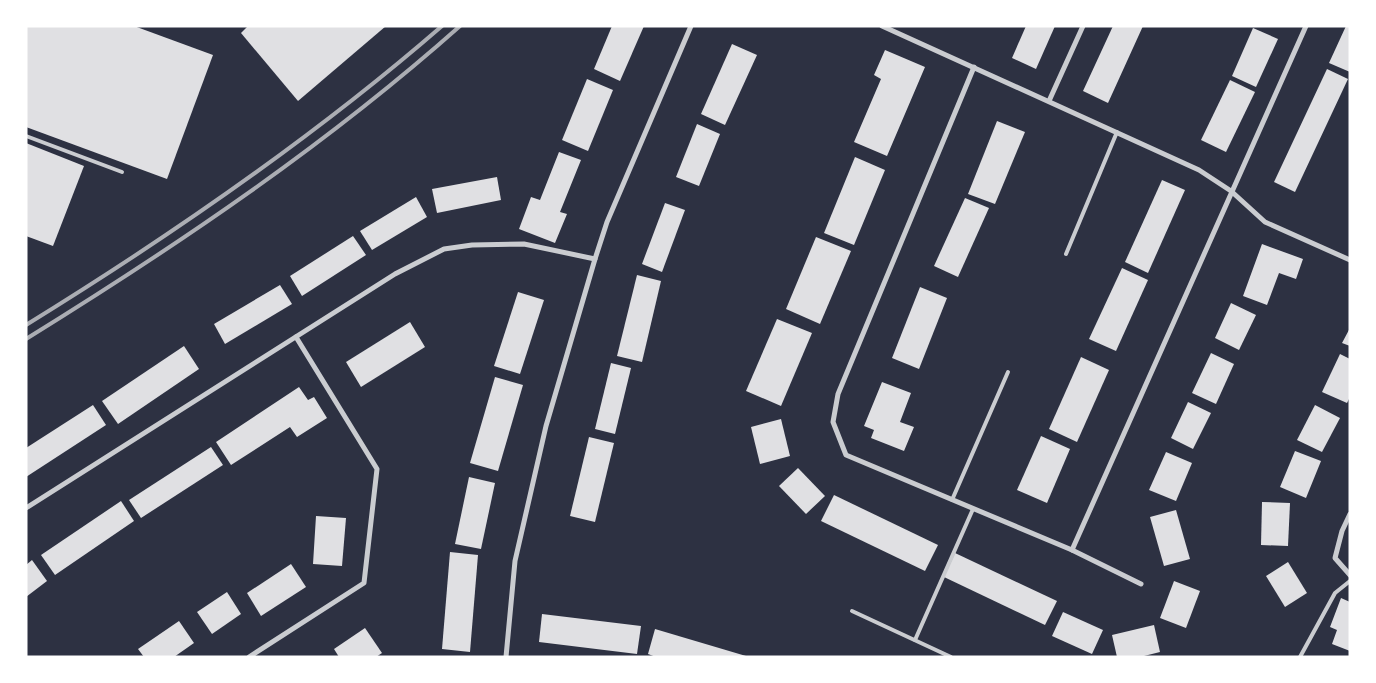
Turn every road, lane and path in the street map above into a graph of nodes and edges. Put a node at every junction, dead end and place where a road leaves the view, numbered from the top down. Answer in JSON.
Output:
{"nodes":[{"id":1,"x":691,"y":26,"type":"edge"},
{"id":2,"x":882,"y":26,"type":"edge"},
{"id":3,"x":1083,"y":26,"type":"edge"},
{"id":4,"x":1306,"y":26,"type":"edge"},
{"id":5,"x":974,"y":67,"type":"junction"},
{"id":6,"x":1049,"y":101,"type":"junction"},
{"id":7,"x":1117,"y":132,"type":"junction"},
{"id":8,"x":26,"y":136,"type":"edge"},
{"id":9,"x":122,"y":172,"type":"dead end"},
{"id":10,"x":1231,"y":191,"type":"junction"},
{"id":11,"x":1066,"y":254,"type":"dead end"},
{"id":12,"x":595,"y":259,"type":"junction"},
{"id":13,"x":1350,"y":260,"type":"edge"},
{"id":14,"x":296,"y":336,"type":"junction"},
{"id":15,"x":1008,"y":372,"type":"dead end"},
{"id":16,"x":952,"y":500,"type":"junction"},
{"id":17,"x":26,"y":508,"type":"edge"},
{"id":18,"x":973,"y":509,"type":"junction"},
{"id":19,"x":1350,"y":514,"type":"edge"},
{"id":20,"x":1072,"y":550,"type":"junction"},
{"id":21,"x":1350,"y":575,"type":"edge"},
{"id":22,"x":1350,"y":581,"type":"edge"},
{"id":23,"x":1141,"y":584,"type":"dead end"},
{"id":24,"x":852,"y":611,"type":"dead end"},
{"id":25,"x":915,"y":640,"type":"junction"},
{"id":26,"x":248,"y":657,"type":"edge"},
{"id":27,"x":506,"y":657,"type":"edge"},
{"id":28,"x":952,"y":657,"type":"edge"},
{"id":29,"x":1300,"y":657,"type":"edge"}],
"edges":[{"from":1,"to":12,"type":"street"},
{"from":2,"to":5,"type":"street"},
{"from":3,"to":6,"type":"street"},
{"from":4,"to":10,"type":"street"},
{"from":5,"to":6,"type":"street"},
{"from":5,"to":16,"type":"street"},
{"from":6,"to":7,"type":"street"},
{"from":7,"to":10,"type":"street"},
{"from":7,"to":11,"type":"lane"},
{"from":8,"to":9,"type":"lane"},
{"from":10,"to":13,"type":"street"},
{"from":10,"to":20,"type":"street"},
{"from":12,"to":14,"type":"street"},
{"from":12,"to":27,"type":"street"},
{"from":14,"to":17,"type":"street"},
{"from":14,"to":26,"type":"street"},
{"from":15,"to":16,"type":"lane"},
{"from":16,"to":18,"type":"street"},
{"from":18,"to":20,"type":"street"},
{"from":18,"to":25,"type":"lane"},
{"from":19,"to":21,"type":"street"},
{"from":20,"to":23,"type":"street"},
{"from":22,"to":29,"type":"lane"},
{"from":24,"to":25,"type":"lane"},
{"from":25,"to":28,"type":"lane"}]}
